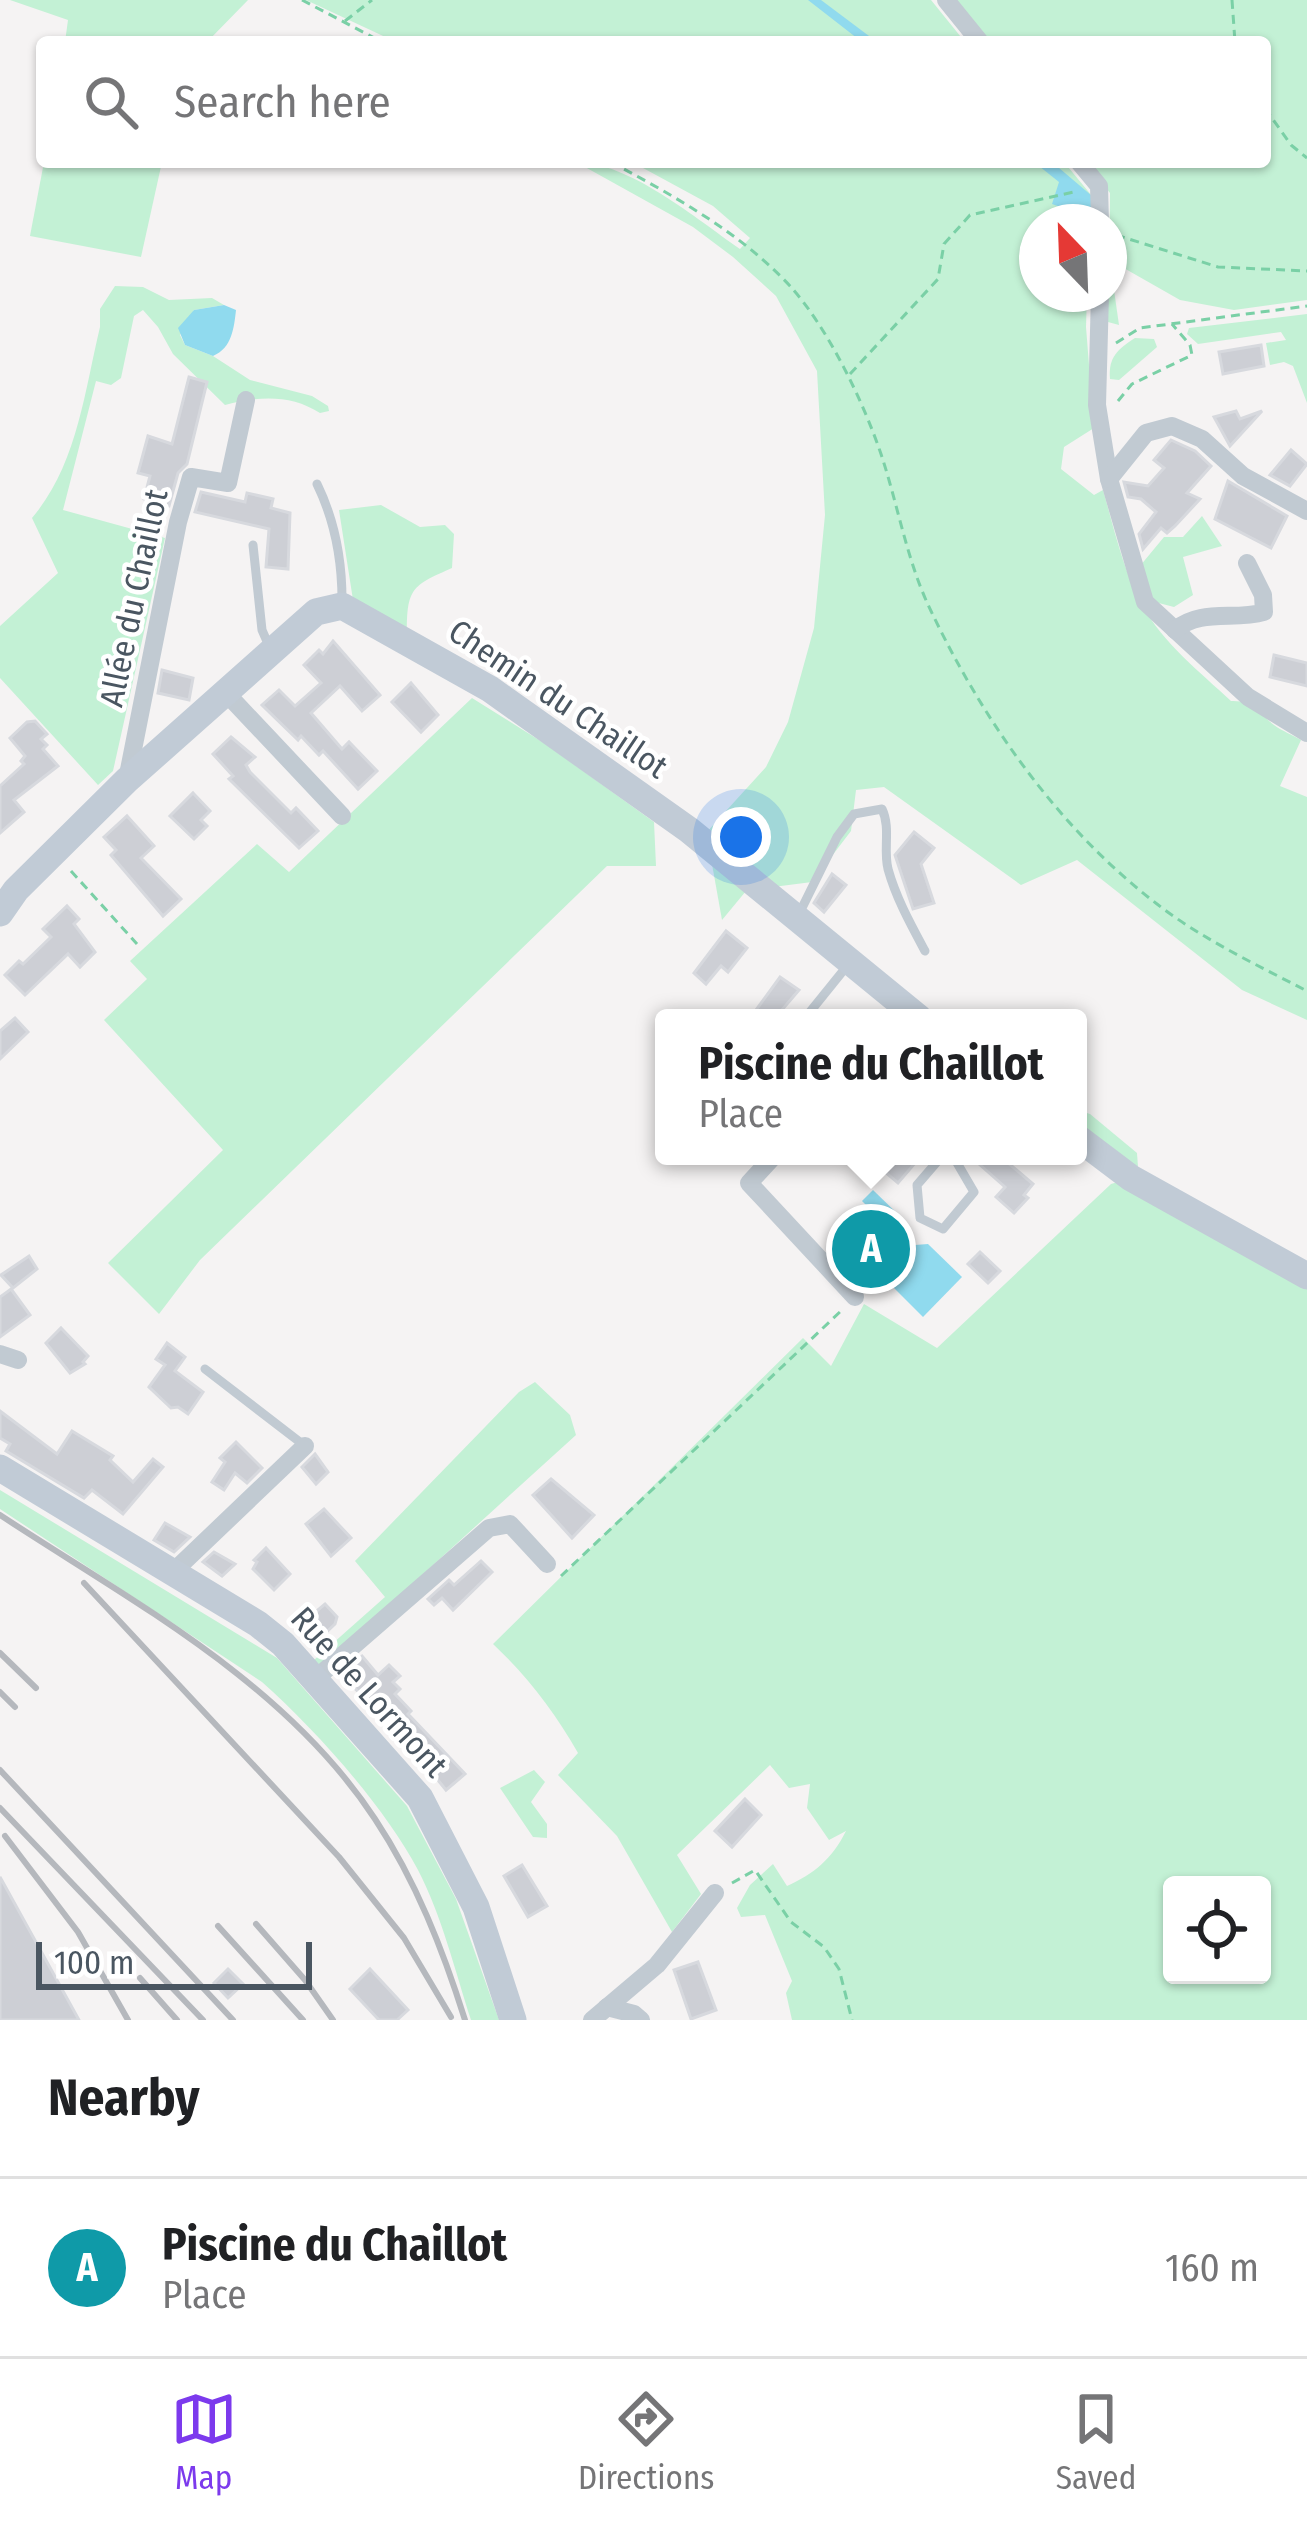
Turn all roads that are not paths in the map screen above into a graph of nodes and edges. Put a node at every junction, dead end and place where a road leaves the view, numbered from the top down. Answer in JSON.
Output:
{"nodes":[{"id":1,"x":946,"y":0,"type":"edge"},
{"id":2,"x":975,"y":36,"type":"edge"},
{"id":3,"x":1083,"y":168,"type":"edge"},
{"id":4,"x":1100,"y":204,"type":"edge"},
{"id":5,"x":1100,"y":312,"type":"edge"},
{"id":6,"x":246,"y":400,"type":"dead end"},
{"id":7,"x":1109,"y":479,"type":"junction"},
{"id":8,"x":317,"y":484,"type":"dead end"},
{"id":9,"x":1307,"y":511,"type":"edge"},
{"id":10,"x":253,"y":545,"type":"dead end"},
{"id":11,"x":1247,"y":563,"type":"dead end"},
{"id":12,"x":342,"y":606,"type":"junction"},
{"id":13,"x":1175,"y":630,"type":"junction"},
{"id":14,"x":271,"y":653,"type":"junction"},
{"id":15,"x":227,"y":694,"type":"junction"},
{"id":16,"x":1300,"y":730,"type":"edge"},
{"id":17,"x":127,"y":780,"type":"junction"},
{"id":18,"x":342,"y":816,"type":"dead end"},
{"id":19,"x":0,"y":914,"type":"edge"},
{"id":20,"x":796,"y":918,"type":"junction"},
{"id":21,"x":926,"y":951,"type":"dead end"},
{"id":22,"x":850,"y":962,"type":"junction"},
{"id":23,"x":812,"y":1009,"type":"edge"},
{"id":24,"x":902,"y":1009,"type":"edge"},
{"id":25,"x":1087,"y":1145,"type":"edge"},
{"id":26,"x":766,"y":1165,"type":"edge"},
{"id":27,"x":935,"y":1165,"type":"edge"},
{"id":28,"x":958,"y":1165,"type":"edge"},
{"id":29,"x":1307,"y":1276,"type":"edge"},
{"id":30,"x":855,"y":1297,"type":"road end"},
{"id":31,"x":205,"y":1369,"type":"dead end"},
{"id":32,"x":305,"y":1446,"type":"joint"},
{"id":33,"x":0,"y":1468,"type":"edge"},
{"id":34,"x":547,"y":1564,"type":"road end"},
{"id":35,"x":173,"y":1572,"type":"junction"},
{"id":36,"x":314,"y":1680,"type":"junction"},
{"id":37,"x":716,"y":1893,"type":"road end"},
{"id":38,"x":600,"y":2014,"type":"edge"},
{"id":39,"x":513,"y":2020,"type":"edge"},
{"id":40,"x":641,"y":2020,"type":"edge"}],
"edges":[{"from":1,"to":2,"type":"street"},
{"from":3,"to":4,"type":"street"},
{"from":5,"to":7,"type":"street"},
{"from":6,"to":17,"type":"street","name":"Allée du Chaillot"},
{"from":7,"to":9,"type":"street"},
{"from":7,"to":13,"type":"street"},
{"from":8,"to":12,"type":"lane"},
{"from":10,"to":14,"type":"lane"},
{"from":11,"to":13,"type":"street"},
{"from":12,"to":14,"type":"street"},
{"from":12,"to":20,"type":"street","name":"Chemin du Chaillot"},
{"from":13,"to":16,"type":"street"},
{"from":14,"to":15,"type":"street"},
{"from":15,"to":17,"type":"street"},
{"from":15,"to":18,"type":"street"},
{"from":17,"to":19,"type":"street"},
{"from":20,"to":21,"type":"lane"},
{"from":20,"to":22,"type":"street","name":"Chemin du Chaillot"},
{"from":22,"to":23,"type":"lane"},
{"from":22,"to":24,"type":"street","name":"Chemin du Chaillot"},
{"from":25,"to":29,"type":"street"},
{"from":26,"to":30,"type":"street"},
{"from":27,"to":28,"type":"lane"},
{"from":31,"to":32,"type":"lane"},
{"from":32,"to":35,"type":"street"},
{"from":33,"to":35,"type":"street","name":"Rue de Lormont"},
{"from":34,"to":36,"type":"street"},
{"from":35,"to":36,"type":"street","name":"Rue de Lormont"},
{"from":36,"to":39,"type":"street","name":"Rue de Lormont"},
{"from":37,"to":38,"type":"street"},
{"from":38,"to":40,"type":"street"}]}
